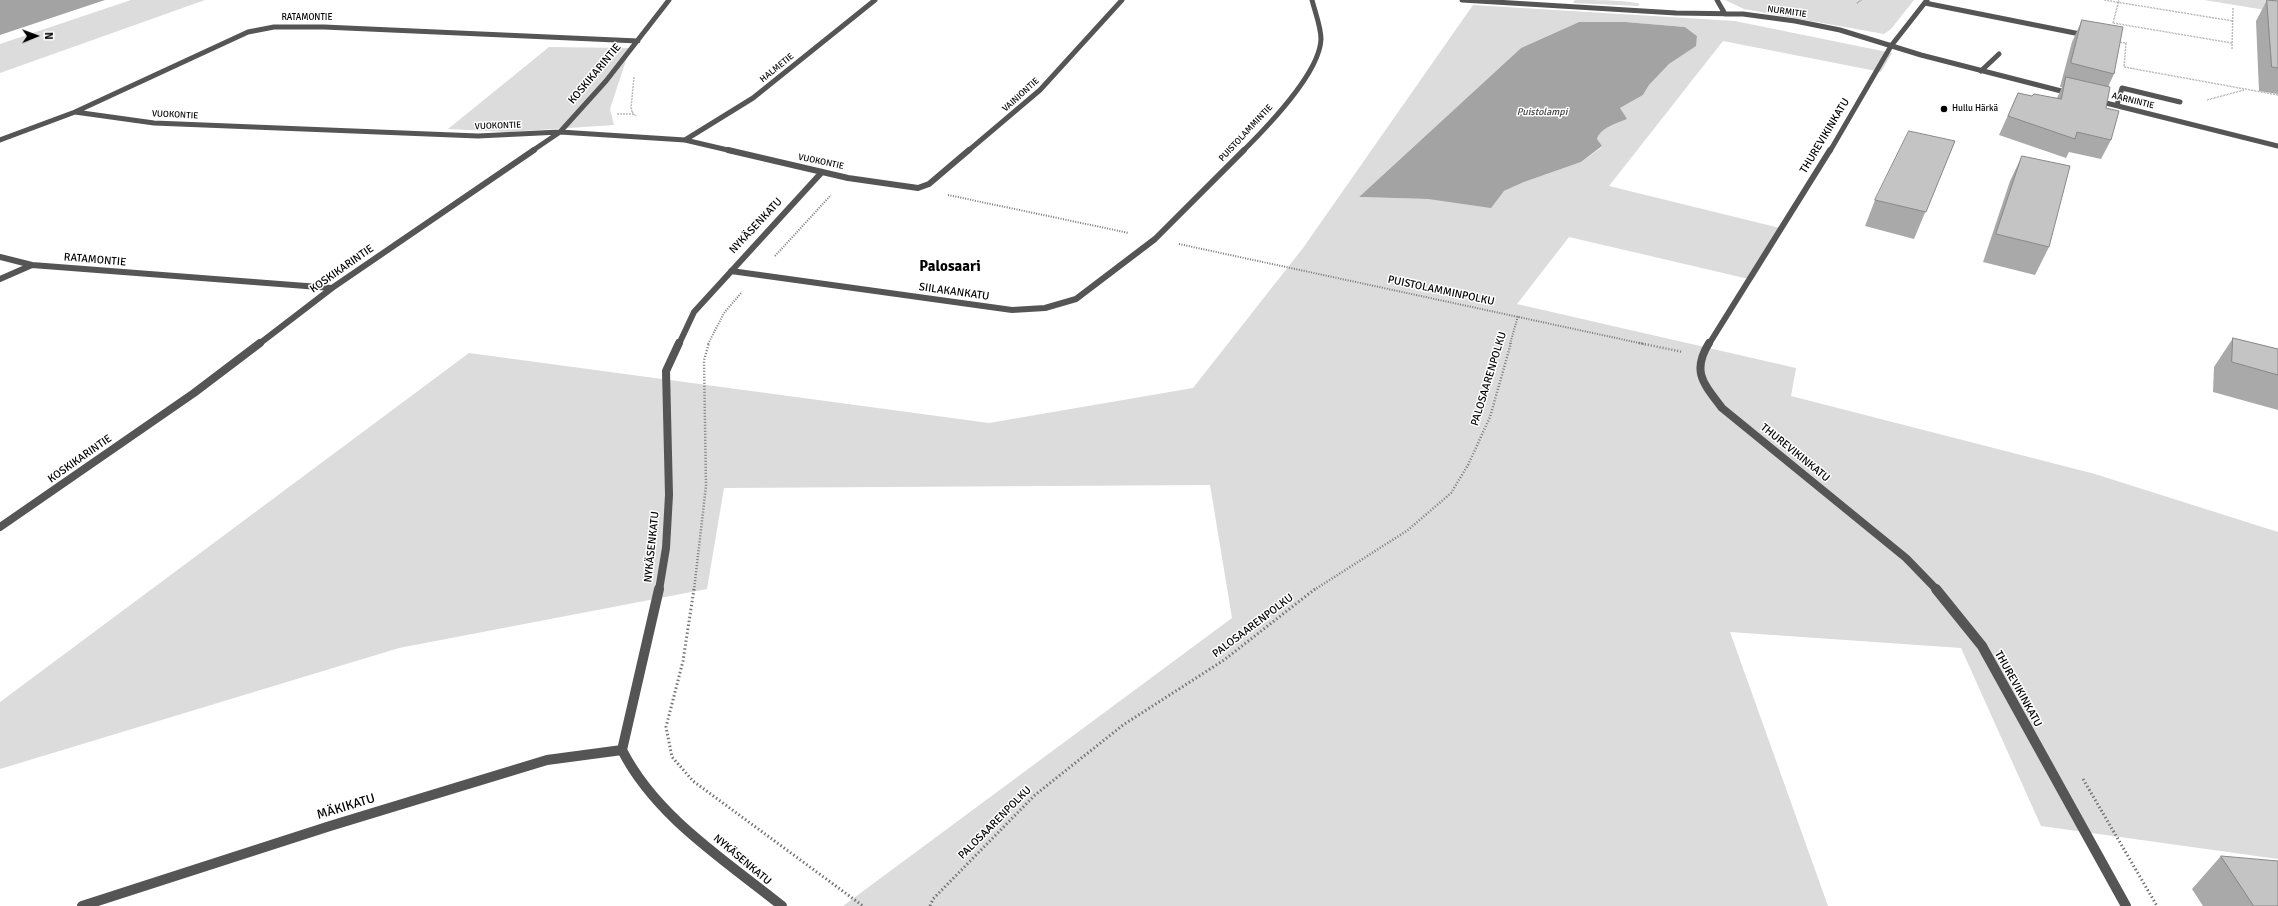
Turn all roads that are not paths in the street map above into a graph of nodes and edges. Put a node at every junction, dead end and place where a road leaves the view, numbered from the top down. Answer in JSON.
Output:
{"nodes":[{"id":1,"x":669,"y":0,"type":"edge"},
{"id":2,"x":875,"y":0,"type":"edge"},
{"id":3,"x":1122,"y":0,"type":"edge"},
{"id":4,"x":1312,"y":0,"type":"edge"},
{"id":5,"x":1464,"y":0,"type":"edge"},
{"id":6,"x":1717,"y":0,"type":"edge"},
{"id":7,"x":1926,"y":1,"type":"edge"},
{"id":8,"x":1725,"y":14,"type":"junction"},
{"id":9,"x":2108,"y":40,"type":"edge"},
{"id":10,"x":638,"y":41,"type":"junction"},
{"id":11,"x":1891,"y":46,"type":"junction"},
{"id":12,"x":1999,"y":54,"type":"dead end"},
{"id":13,"x":1981,"y":71,"type":"junction"},
{"id":14,"x":2079,"y":96,"type":"edge"},
{"id":15,"x":2094,"y":100,"type":"edge"},
{"id":16,"x":2180,"y":102,"type":"dead end"},
{"id":17,"x":2117,"y":106,"type":"junction"},
{"id":18,"x":74,"y":112,"type":"junction"},
{"id":19,"x":560,"y":132,"type":"junction"},
{"id":20,"x":0,"y":140,"type":"edge"},
{"id":21,"x":685,"y":140,"type":"junction"},
{"id":22,"x":2278,"y":146,"type":"edge"},
{"id":23,"x":822,"y":172,"type":"junction"},
{"id":24,"x":918,"y":188,"type":"joint"},
{"id":25,"x":1155,"y":239,"type":"joint"},
{"id":26,"x":0,"y":257,"type":"edge"},
{"id":27,"x":32,"y":264,"type":"junction"},
{"id":28,"x":731,"y":271,"type":"junction"},
{"id":29,"x":0,"y":279,"type":"edge"},
{"id":30,"x":332,"y":288,"type":"junction"},
{"id":31,"x":0,"y":528,"type":"edge"},
{"id":32,"x":622,"y":750,"type":"junction"},
{"id":33,"x":82,"y":906,"type":"edge"},
{"id":34,"x":782,"y":906,"type":"edge"},
{"id":35,"x":2126,"y":906,"type":"edge"}],
"edges":[{"from":1,"to":10,"type":"street","name":"KOSKIKARINTIE"},
{"from":2,"to":21,"type":"street","name":"HALMETIE"},
{"from":3,"to":24,"type":"street","name":"VAINIONTIE"},
{"from":4,"to":25,"type":"street","name":"PUISTOLAMMINTIE"},
{"from":5,"to":8,"type":"street","name":"NURMITIE"},
{"from":6,"to":8,"type":"street"},
{"from":7,"to":9,"type":"street"},
{"from":7,"to":11,"type":"street","name":"THUREVIKINKATU"},
{"from":8,"to":11,"type":"street","name":"NURMITIE"},
{"from":10,"to":18,"type":"street","name":"RATAMONTIE"},
{"from":10,"to":19,"type":"street","name":"KOSKIKARINTIE"},
{"from":11,"to":13,"type":"street"},
{"from":11,"to":35,"type":"street","name":"THUREVIKINKATU"},
{"from":12,"to":13,"type":"street"},
{"from":13,"to":14,"type":"street"},
{"from":15,"to":17,"type":"street","name":"AARNINTIE"},
{"from":16,"to":17,"type":"street"},
{"from":17,"to":22,"type":"street","name":"AARNINTIE"},
{"from":18,"to":19,"type":"street","name":"VUOKONTIE"},
{"from":18,"to":20,"type":"street","name":"RATAMONTIE"},
{"from":19,"to":21,"type":"street","name":"VUOKONTIE"},
{"from":19,"to":30,"type":"street","name":"KOSKIKARINTIE"},
{"from":21,"to":23,"type":"street","name":"VUOKONTIE"},
{"from":23,"to":24,"type":"street","name":"VUOKONTIE"},
{"from":23,"to":28,"type":"street","name":"NYKÄSENKATU"},
{"from":25,"to":28,"type":"street","name":"SIILAKANKATU"},
{"from":26,"to":27,"type":"street","name":"RATAMONTIE"},
{"from":27,"to":29,"type":"street"},
{"from":27,"to":30,"type":"street","name":"RATAMONTIE"},
{"from":28,"to":32,"type":"street","name":"NYKÄSENKATU"},
{"from":30,"to":31,"type":"street","name":"KOSKIKARINTIE"},
{"from":32,"to":33,"type":"street","name":"MÄKIKATU"},
{"from":32,"to":34,"type":"street","name":"NYKÄSENKATU"}]}
